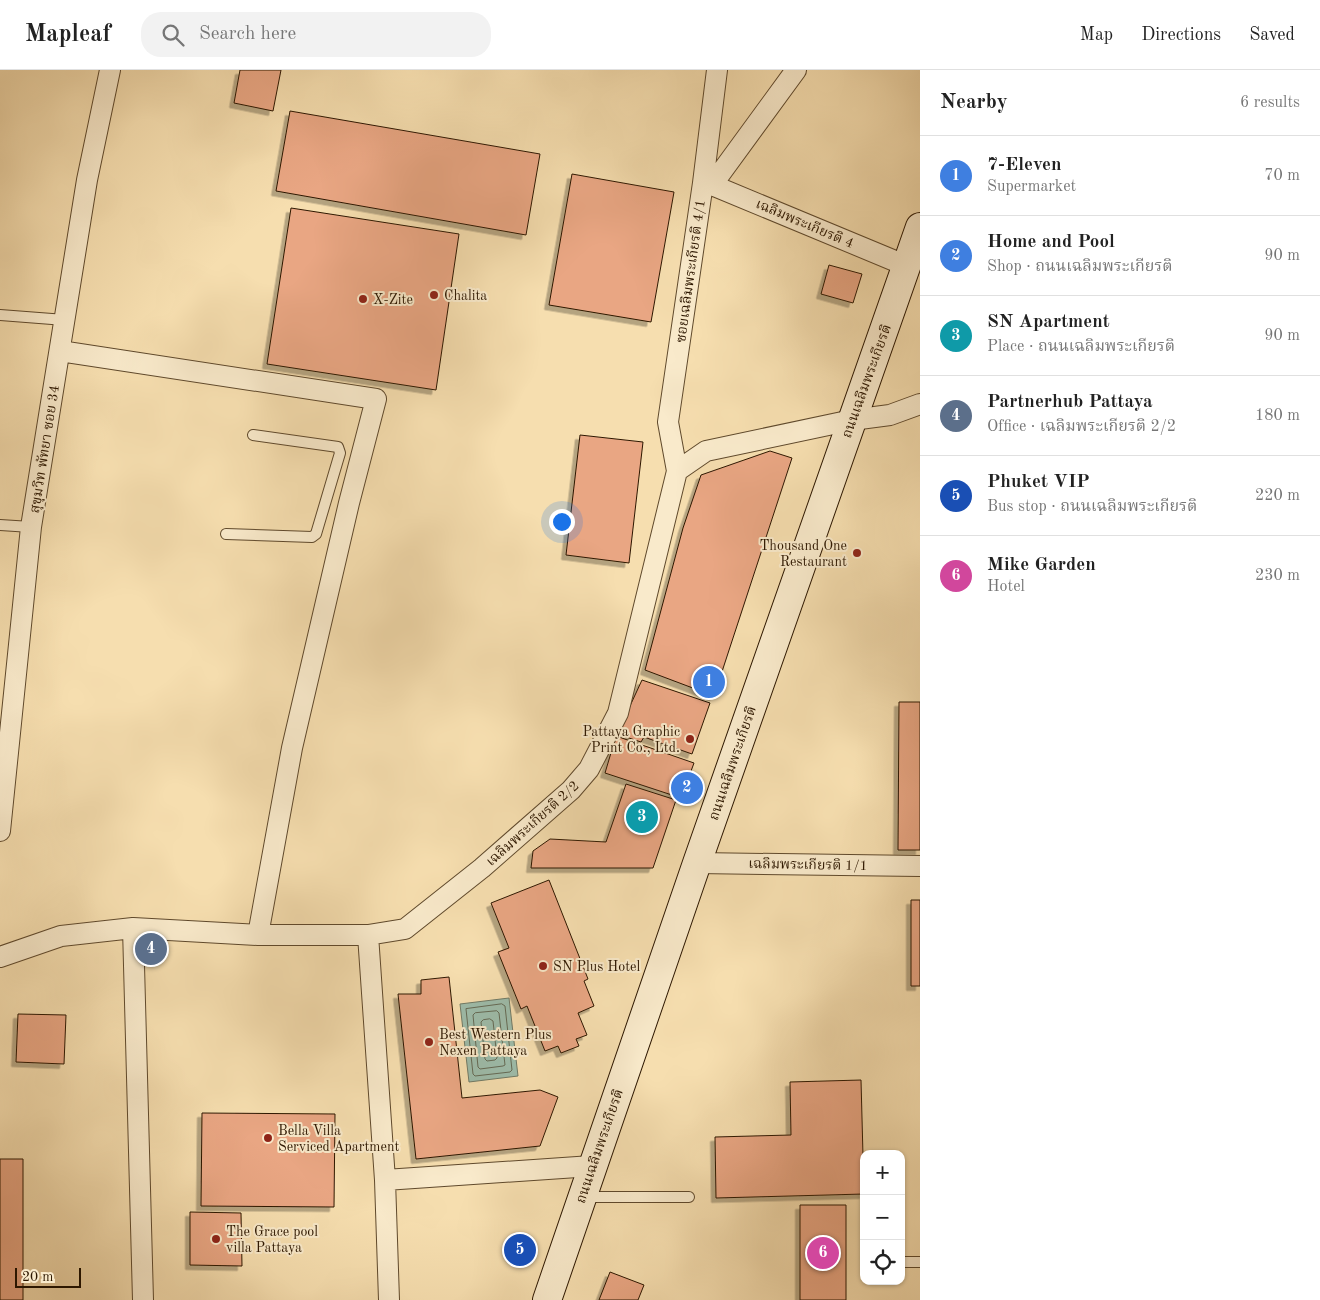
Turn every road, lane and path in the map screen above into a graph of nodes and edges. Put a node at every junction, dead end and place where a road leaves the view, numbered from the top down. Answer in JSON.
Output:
{"nodes":[{"id":1,"x":110,"y":70,"type":"edge"},
{"id":2,"x":796,"y":70,"type":"edge"},
{"id":3,"x":713,"y":71,"type":"edge"},
{"id":4,"x":708,"y":184,"type":"junction"},
{"id":5,"x":920,"y":228,"type":"edge"},
{"id":6,"x":907,"y":266,"type":"junction"},
{"id":7,"x":0,"y":315,"type":"edge"},
{"id":8,"x":65,"y":320,"type":"junction"},
{"id":9,"x":60,"y":350,"type":"junction"},
{"id":10,"x":920,"y":404,"type":"edge"},
{"id":11,"x":852,"y":420,"type":"junction"},
{"id":12,"x":253,"y":435,"type":"dead end"},
{"id":13,"x":677,"y":471,"type":"junction"},
{"id":14,"x":338,"y":502,"type":"junction"},
{"id":15,"x":0,"y":526,"type":"edge"},
{"id":16,"x":31,"y":528,"type":"junction"},
{"id":17,"x":226,"y":534,"type":"dead end"},
{"id":18,"x":0,"y":831,"type":"edge"},
{"id":19,"x":697,"y":863,"type":"junction"},
{"id":20,"x":920,"y":866,"type":"edge"},
{"id":21,"x":133,"y":928,"type":"junction"},
{"id":22,"x":258,"y":935,"type":"junction"},
{"id":23,"x":368,"y":935,"type":"junction"},
{"id":24,"x":0,"y":957,"type":"edge"},
{"id":25,"x":592,"y":1166,"type":"junction"},
{"id":26,"x":385,"y":1180,"type":"junction"},
{"id":27,"x":582,"y":1197,"type":"junction"},
{"id":28,"x":689,"y":1197,"type":"dead end"},
{"id":29,"x":905,"y":1262,"type":"dead end"},
{"id":30,"x":920,"y":1262,"type":"edge"},
{"id":31,"x":143,"y":1300,"type":"edge"},
{"id":32,"x":389,"y":1300,"type":"edge"},
{"id":33,"x":547,"y":1300,"type":"edge"}],
"edges":[{"from":1,"to":8,"type":"street","name":"สุขุมวิท พัทยา ซอย 34"},
{"from":2,"to":4,"type":"street"},
{"from":3,"to":4,"type":"street","name":"ซอยเฉลิมพระเกียรติ 4/1"},
{"from":4,"to":6,"type":"street","name":"เฉลิมพระเกียรติ 4"},
{"from":4,"to":13,"type":"street","name":"ซอยเฉลิมพระเกียรติ 4/1"},
{"from":5,"to":6,"type":"main road","name":"ถนนเฉลิมพระเกียรติ"},
{"from":6,"to":11,"type":"main road","name":"ถนนเฉลิมพระเกียรติ"},
{"from":7,"to":8,"type":"lane"},
{"from":8,"to":9,"type":"street","name":"สุขุมวิท พัทยา ซอย 34"},
{"from":9,"to":14,"type":"street"},
{"from":9,"to":16,"type":"street","name":"สุขุมวิท พัทยา ซอย 34"},
{"from":10,"to":11,"type":"street"},
{"from":11,"to":13,"type":"street"},
{"from":11,"to":19,"type":"main road","name":"ถนนเฉลิมพระเกียรติ"},
{"from":12,"to":14,"type":"lane"},
{"from":13,"to":23,"type":"street","name":"เฉลิมพระเกียรติ 2/2"},
{"from":14,"to":17,"type":"lane"},
{"from":14,"to":22,"type":"street"},
{"from":15,"to":16,"type":"lane"},
{"from":16,"to":18,"type":"street","name":"สุขุมวิท พัทยา ซอย 34"},
{"from":19,"to":20,"type":"street","name":"เฉลิมพระเกียรติ 1/1"},
{"from":19,"to":25,"type":"main road","name":"ถนนเฉลิมพระเกียรติ"},
{"from":21,"to":22,"type":"street","name":"เฉลิมพระเกียรติ 2/2"},
{"from":21,"to":24,"type":"street","name":"เฉลิมพระเกียรติ 2/2"},
{"from":21,"to":31,"type":"street"},
{"from":22,"to":23,"type":"street","name":"เฉลิมพระเกียรติ 2/2"},
{"from":23,"to":26,"type":"street"},
{"from":25,"to":26,"type":"street"},
{"from":25,"to":27,"type":"main road","name":"ถนนเฉลิมพระเกียรติ"},
{"from":26,"to":32,"type":"street"},
{"from":27,"to":28,"type":"lane"},
{"from":27,"to":33,"type":"main road","name":"ถนนเฉลิมพระเกียรติ"},
{"from":29,"to":30,"type":"lane"}]}
